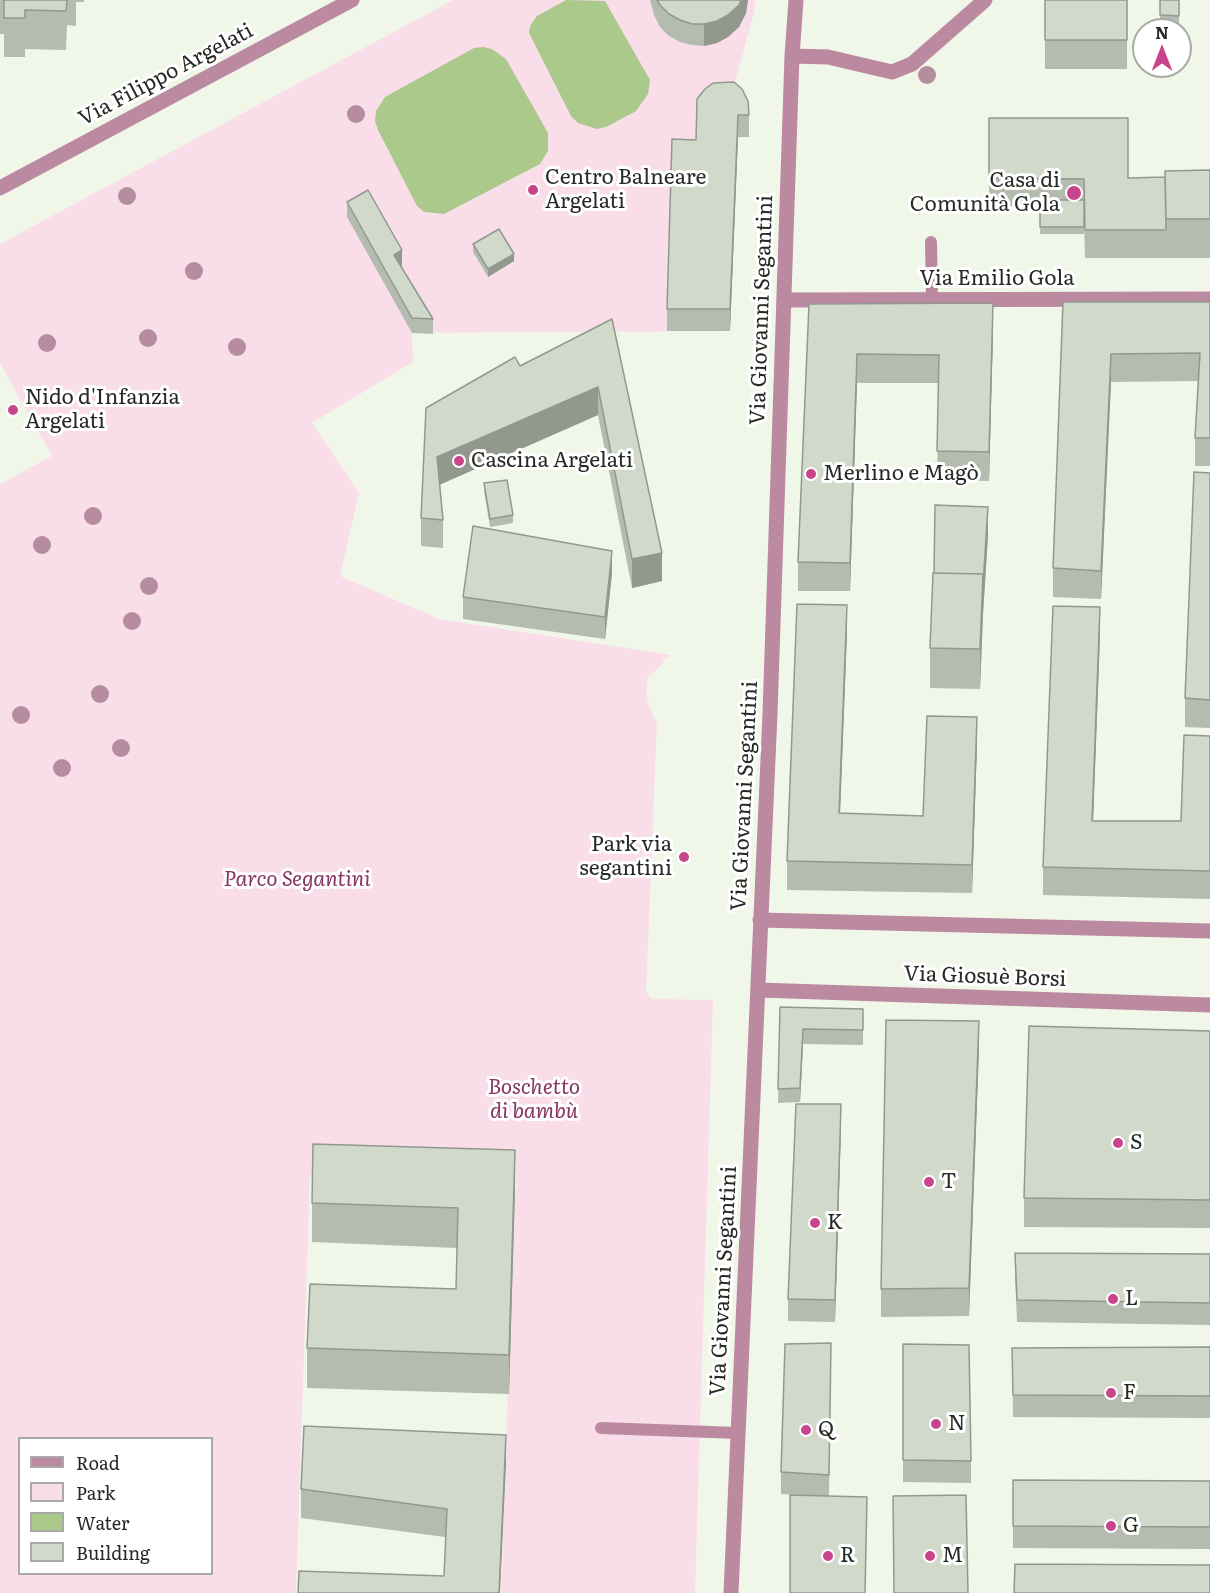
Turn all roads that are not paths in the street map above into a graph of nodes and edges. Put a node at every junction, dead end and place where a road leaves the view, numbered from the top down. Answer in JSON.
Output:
{"nodes":[{"id":1,"x":352,"y":0,"type":"edge"},
{"id":2,"x":796,"y":0,"type":"edge"},
{"id":3,"x":985,"y":0,"type":"edge"},
{"id":4,"x":792,"y":56,"type":"junction"},
{"id":5,"x":2,"y":182,"type":"edge"},
{"id":6,"x":931,"y":242,"type":"dead end"},
{"id":7,"x":1210,"y":299,"type":"edge"},
{"id":8,"x":784,"y":300,"type":"junction"},
{"id":9,"x":932,"y":301,"type":"junction"},
{"id":10,"x":760,"y":920,"type":"junction"},
{"id":11,"x":1210,"y":931,"type":"edge"},
{"id":12,"x":759,"y":990,"type":"junction"},
{"id":13,"x":1210,"y":1005,"type":"edge"},
{"id":14,"x":602,"y":1428,"type":"dead end"},
{"id":15,"x":738,"y":1433,"type":"junction"},
{"id":16,"x":731,"y":1593,"type":"edge"}],
"edges":[{"from":1,"to":5,"type":"street","name":"Via Filippo Argelati"},
{"from":2,"to":4,"type":"street","name":"Via Giovanni Segantini"},
{"from":3,"to":4,"type":"street"},
{"from":4,"to":8,"type":"street","name":"Via Giovanni Segantini"},
{"from":6,"to":9,"type":"lane"},
{"from":7,"to":9,"type":"street","name":"Via Emilio Gola"},
{"from":8,"to":9,"type":"street","name":"Via Emilio Gola"},
{"from":8,"to":10,"type":"street","name":"Via Giovanni Segantini"},
{"from":10,"to":11,"type":"street"},
{"from":10,"to":12,"type":"street","name":"Via Giovanni Segantini"},
{"from":12,"to":13,"type":"street","name":"Via Giosuè Borsi"},
{"from":12,"to":15,"type":"street","name":"Via Giovanni Segantini"},
{"from":14,"to":15,"type":"lane"},
{"from":15,"to":16,"type":"street","name":"Via Giovanni Segantini"}]}
